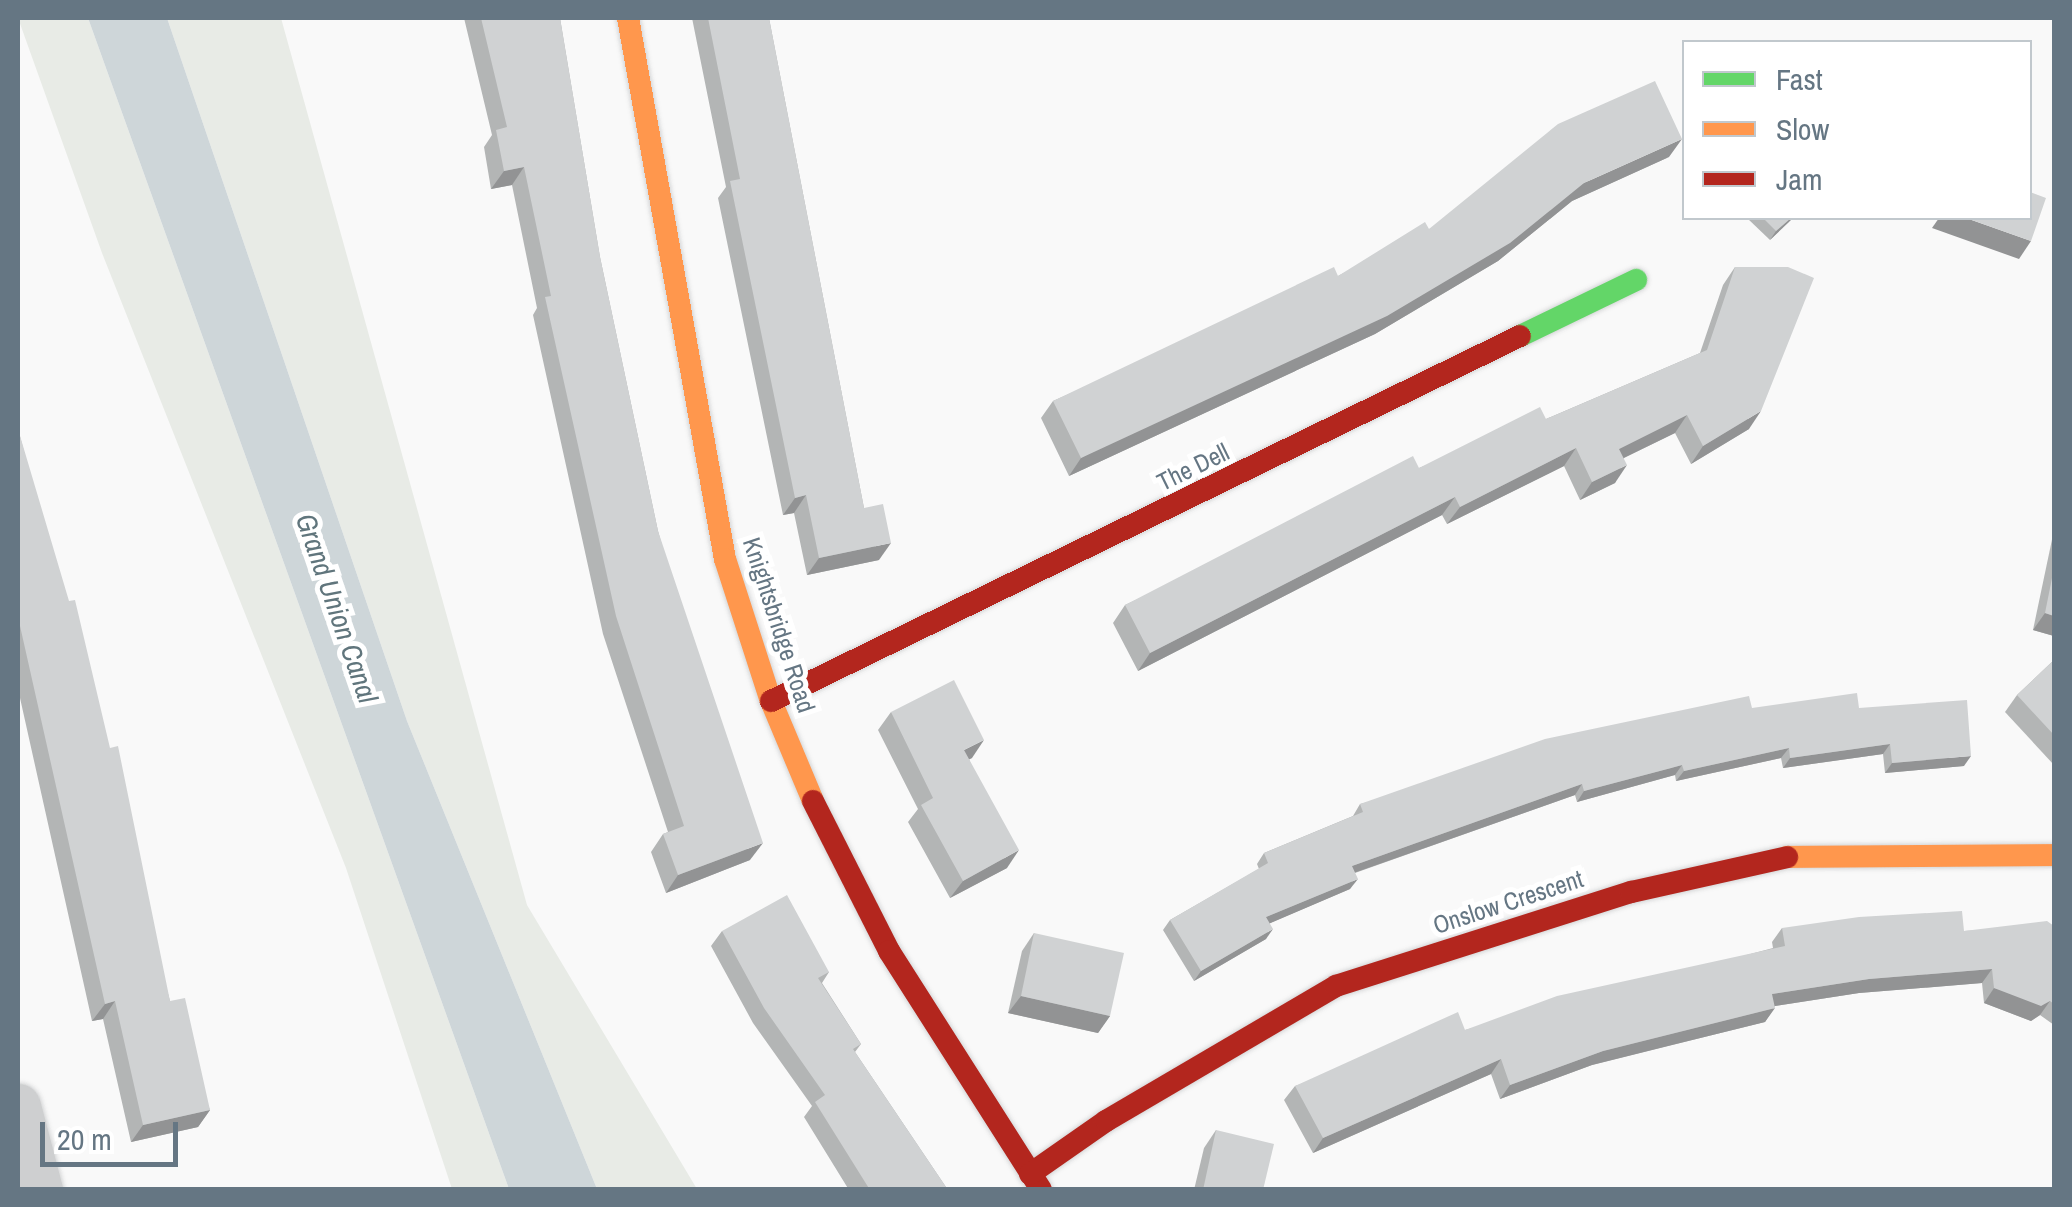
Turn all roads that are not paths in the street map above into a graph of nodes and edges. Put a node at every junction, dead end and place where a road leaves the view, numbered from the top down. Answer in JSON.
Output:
{"nodes":[{"id":1,"x":628,"y":18,"type":"edge"},
{"id":2,"x":1636,"y":280,"type":"dead end"},
{"id":3,"x":772,"y":701,"type":"junction"},
{"id":4,"x":2054,"y":855,"type":"edge"},
{"id":5,"x":18,"y":1106,"type":"edge"},
{"id":6,"x":1035,"y":1182,"type":"edge"},
{"id":7,"x":40,"y":1190,"type":"edge"}],
"edges":[{"from":1,"to":3,"type":"street","name":"Knightsbridge Road"},
{"from":2,"to":3,"type":"street","name":"The Dell"},
{"from":3,"to":6,"type":"street","name":"Knightsbridge Road"},
{"from":4,"to":6,"type":"street","name":"Onslow Crescent"},
{"from":5,"to":7,"type":"street"}]}
